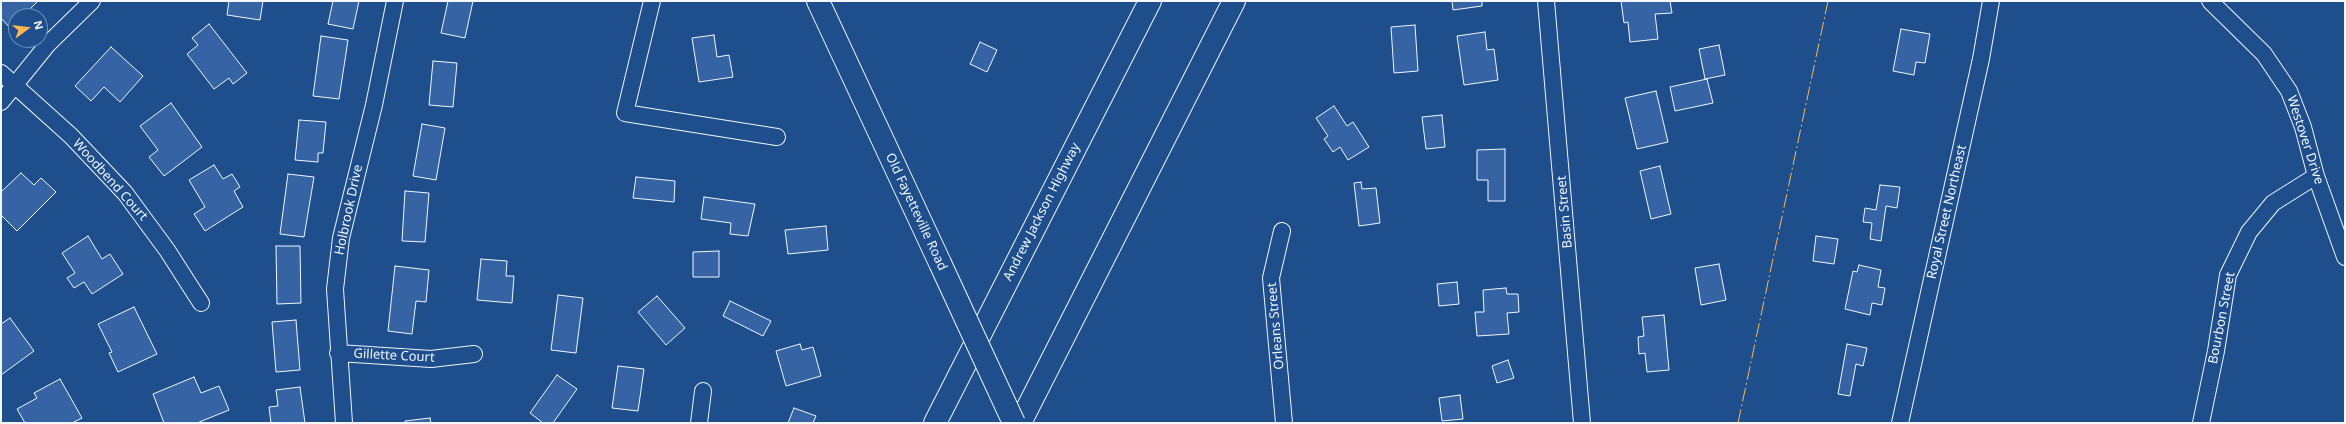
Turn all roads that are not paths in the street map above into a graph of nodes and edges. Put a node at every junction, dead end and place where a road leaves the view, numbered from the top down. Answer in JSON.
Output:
{"nodes":[{"id":1,"x":92,"y":1,"type":"edge"},
{"id":2,"x":395,"y":1,"type":"edge"},
{"id":3,"x":652,"y":1,"type":"edge"},
{"id":4,"x":818,"y":1,"type":"edge"},
{"id":5,"x":1150,"y":1,"type":"edge"},
{"id":6,"x":1234,"y":1,"type":"edge"},
{"id":7,"x":1546,"y":1,"type":"edge"},
{"id":8,"x":1991,"y":1,"type":"edge"},
{"id":9,"x":2210,"y":1,"type":"edge"},
{"id":10,"x":1,"y":73,"type":"edge"},
{"id":11,"x":15,"y":85,"type":"junction"},
{"id":12,"x":1,"y":102,"type":"edge"},
{"id":13,"x":777,"y":137,"type":"dead end"},
{"id":14,"x":2316,"y":176,"type":"junction"},
{"id":15,"x":1282,"y":231,"type":"dead end"},
{"id":16,"x":2345,"y":257,"type":"edge"},
{"id":17,"x":201,"y":303,"type":"dead end"},
{"id":18,"x":338,"y":352,"type":"junction"},
{"id":19,"x":474,"y":354,"type":"dead end"},
{"id":20,"x":703,"y":391,"type":"dead end"},
{"id":21,"x":344,"y":423,"type":"edge"},
{"id":22,"x":698,"y":423,"type":"edge"},
{"id":23,"x":935,"y":423,"type":"edge"},
{"id":24,"x":1014,"y":423,"type":"edge"},
{"id":25,"x":1020,"y":423,"type":"edge"},
{"id":26,"x":1284,"y":423,"type":"edge"},
{"id":27,"x":1582,"y":423,"type":"edge"},
{"id":28,"x":1900,"y":423,"type":"edge"},
{"id":29,"x":2201,"y":423,"type":"edge"}],
"edges":[{"from":1,"to":11,"type":"street"},
{"from":2,"to":18,"type":"street","name":"Holbrook Drive"},
{"from":3,"to":13,"type":"street"},
{"from":4,"to":24,"type":"main road","name":"Old Fayetteville Road","bridge":true},
{"from":5,"to":23,"type":"main road","name":"Andrew Jackson Highway"},
{"from":6,"to":25,"type":"main road"},
{"from":7,"to":27,"type":"street","name":"Basin Street"},
{"from":8,"to":28,"type":"street","name":"Royal Street Northeast"},
{"from":9,"to":14,"type":"street","name":"Westover Drive"},
{"from":10,"to":11,"type":"street","name":"Woodbend Court"},
{"from":11,"to":12,"type":"street"},
{"from":11,"to":17,"type":"street","name":"Woodbend Court"},
{"from":14,"to":16,"type":"street","name":"Westover Drive"},
{"from":14,"to":29,"type":"street","name":"Bourbon Street"},
{"from":15,"to":26,"type":"street","name":"Orleans Street"},
{"from":18,"to":19,"type":"street","name":"Gillette Court"},
{"from":18,"to":21,"type":"street","name":"Holbrook Drive"},
{"from":20,"to":22,"type":"street"}]}
